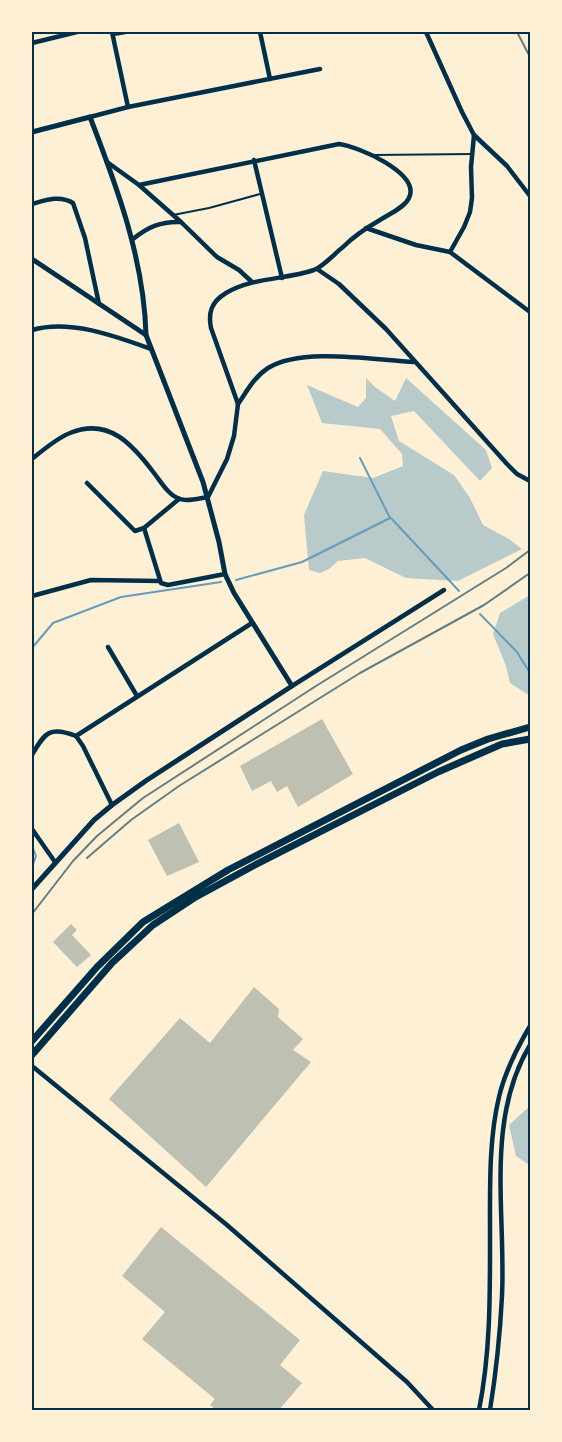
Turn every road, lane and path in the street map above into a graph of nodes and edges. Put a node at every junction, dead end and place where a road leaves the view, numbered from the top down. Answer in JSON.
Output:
{"nodes":[{"id":1,"x":77,"y":32,"type":"edge"},
{"id":2,"x":125,"y":32,"type":"edge"},
{"id":3,"x":260,"y":32,"type":"edge"},
{"id":4,"x":426,"y":32,"type":"edge"},
{"id":5,"x":113,"y":33,"type":"edge"},
{"id":6,"x":32,"y":42,"type":"edge"},
{"id":7,"x":320,"y":69,"type":"dead end"},
{"id":8,"x":270,"y":79,"type":"junction"},
{"id":9,"x":128,"y":107,"type":"junction"},
{"id":10,"x":90,"y":117,"type":"junction"},
{"id":11,"x":32,"y":132,"type":"edge"},
{"id":12,"x":474,"y":135,"type":"junction"},
{"id":13,"x":472,"y":154,"type":"junction"},
{"id":14,"x":372,"y":155,"type":"junction"},
{"id":15,"x":254,"y":160,"type":"junction"},
{"id":16,"x":107,"y":162,"type":"junction"},
{"id":17,"x":139,"y":185,"type":"junction"},
{"id":18,"x":262,"y":193,"type":"junction"},
{"id":19,"x":531,"y":196,"type":"edge"},
{"id":20,"x":32,"y":204,"type":"edge"},
{"id":21,"x":173,"y":214,"type":"junction"},
{"id":22,"x":181,"y":222,"type":"junction"},
{"id":23,"x":366,"y":228,"type":"junction"},
{"id":24,"x":132,"y":238,"type":"junction"},
{"id":25,"x":450,"y":252,"type":"junction"},
{"id":26,"x":32,"y":259,"type":"edge"},
{"id":27,"x":317,"y":269,"type":"junction"},
{"id":28,"x":282,"y":278,"type":"junction"},
{"id":29,"x":252,"y":282,"type":"junction"},
{"id":30,"x":99,"y":304,"type":"junction"},
{"id":31,"x":531,"y":312,"type":"edge"},
{"id":32,"x":32,"y":330,"type":"edge"},
{"id":33,"x":146,"y":335,"type":"junction"},
{"id":34,"x":151,"y":349,"type":"junction"},
{"id":35,"x":414,"y":362,"type":"junction"},
{"id":36,"x":238,"y":404,"type":"junction"},
{"id":37,"x":32,"y":459,"type":"edge"},
{"id":38,"x":531,"y":481,"type":"edge"},
{"id":39,"x":87,"y":483,"type":"dead end"},
{"id":40,"x":208,"y":497,"type":"junction"},
{"id":41,"x":179,"y":499,"type":"junction"},
{"id":42,"x":144,"y":528,"type":"junction"},
{"id":43,"x":225,"y":574,"type":"junction"},
{"id":44,"x":160,"y":580,"type":"junction"},
{"id":45,"x":444,"y":590,"type":"dead end"},
{"id":46,"x":32,"y":596,"type":"edge"},
{"id":47,"x":252,"y":623,"type":"junction"},
{"id":48,"x":108,"y":647,"type":"dead end"},
{"id":49,"x":292,"y":686,"type":"junction"},
{"id":50,"x":137,"y":696,"type":"junction"},
{"id":51,"x":531,"y":727,"type":"edge"},
{"id":52,"x":76,"y":736,"type":"junction"},
{"id":53,"x":531,"y":739,"type":"edge"},
{"id":54,"x":32,"y":755,"type":"edge"},
{"id":55,"x":112,"y":805,"type":"junction"},
{"id":56,"x":32,"y":829,"type":"edge"},
{"id":57,"x":55,"y":861,"type":"junction"},
{"id":58,"x":32,"y":890,"type":"edge"},
{"id":59,"x":531,"y":1026,"type":"edge"},
{"id":60,"x":32,"y":1041,"type":"edge"},
{"id":61,"x":531,"y":1045,"type":"edge"},
{"id":62,"x":32,"y":1055,"type":"edge"},
{"id":63,"x":32,"y":1066,"type":"edge"},
{"id":64,"x":433,"y":1410,"type":"edge"},
{"id":65,"x":479,"y":1410,"type":"edge"},
{"id":66,"x":490,"y":1410,"type":"edge"}],
"edges":[{"from":1,"to":6,"type":"street"},
{"from":2,"to":5,"type":"street"},
{"from":3,"to":8,"type":"street"},
{"from":4,"to":12,"type":"street"},
{"from":5,"to":9,"type":"street"},
{"from":7,"to":8,"type":"street"},
{"from":8,"to":9,"type":"street"},
{"from":9,"to":10,"type":"street"},
{"from":10,"to":11,"type":"street"},
{"from":10,"to":16,"type":"street"},
{"from":12,"to":13,"type":"street"},
{"from":12,"to":19,"type":"street"},
{"from":13,"to":14,"type":"lane"},
{"from":13,"to":25,"type":"street"},
{"from":14,"to":15,"type":"street"},
{"from":14,"to":23,"type":"street"},
{"from":15,"to":17,"type":"street"},
{"from":15,"to":18,"type":"street"},
{"from":16,"to":17,"type":"street"},
{"from":16,"to":24,"type":"street"},
{"from":17,"to":21,"type":"street"},
{"from":18,"to":21,"type":"lane"},
{"from":18,"to":28,"type":"street"},
{"from":20,"to":30,"type":"street"},
{"from":21,"to":22,"type":"street"},
{"from":22,"to":24,"type":"street"},
{"from":22,"to":29,"type":"street"},
{"from":23,"to":25,"type":"street"},
{"from":23,"to":27,"type":"street"},
{"from":24,"to":33,"type":"street"},
{"from":25,"to":31,"type":"street"},
{"from":26,"to":30,"type":"street"},
{"from":27,"to":28,"type":"street"},
{"from":27,"to":35,"type":"street"},
{"from":28,"to":29,"type":"street"},
{"from":29,"to":36,"type":"street"},
{"from":30,"to":33,"type":"street"},
{"from":32,"to":34,"type":"street"},
{"from":33,"to":34,"type":"street"},
{"from":34,"to":40,"type":"street"},
{"from":35,"to":36,"type":"street"},
{"from":35,"to":38,"type":"street"},
{"from":36,"to":40,"type":"street"},
{"from":37,"to":41,"type":"street"},
{"from":39,"to":42,"type":"street"},
{"from":40,"to":41,"type":"street"},
{"from":40,"to":43,"type":"street"},
{"from":41,"to":42,"type":"street"},
{"from":42,"to":44,"type":"street"},
{"from":43,"to":44,"type":"street"},
{"from":43,"to":47,"type":"street"},
{"from":44,"to":46,"type":"street"},
{"from":45,"to":49,"type":"street"},
{"from":47,"to":49,"type":"street"},
{"from":47,"to":50,"type":"street"},
{"from":48,"to":50,"type":"street"},
{"from":49,"to":55,"type":"street"},
{"from":50,"to":52,"type":"street"},
{"from":51,"to":60,"type":"main road"},
{"from":52,"to":54,"type":"street"},
{"from":52,"to":55,"type":"street"},
{"from":53,"to":62,"type":"main road"},
{"from":55,"to":57,"type":"street"},
{"from":56,"to":57,"type":"street"},
{"from":57,"to":58,"type":"street"},
{"from":59,"to":65,"type":"street"},
{"from":61,"to":66,"type":"street"},
{"from":63,"to":64,"type":"street"}]}
